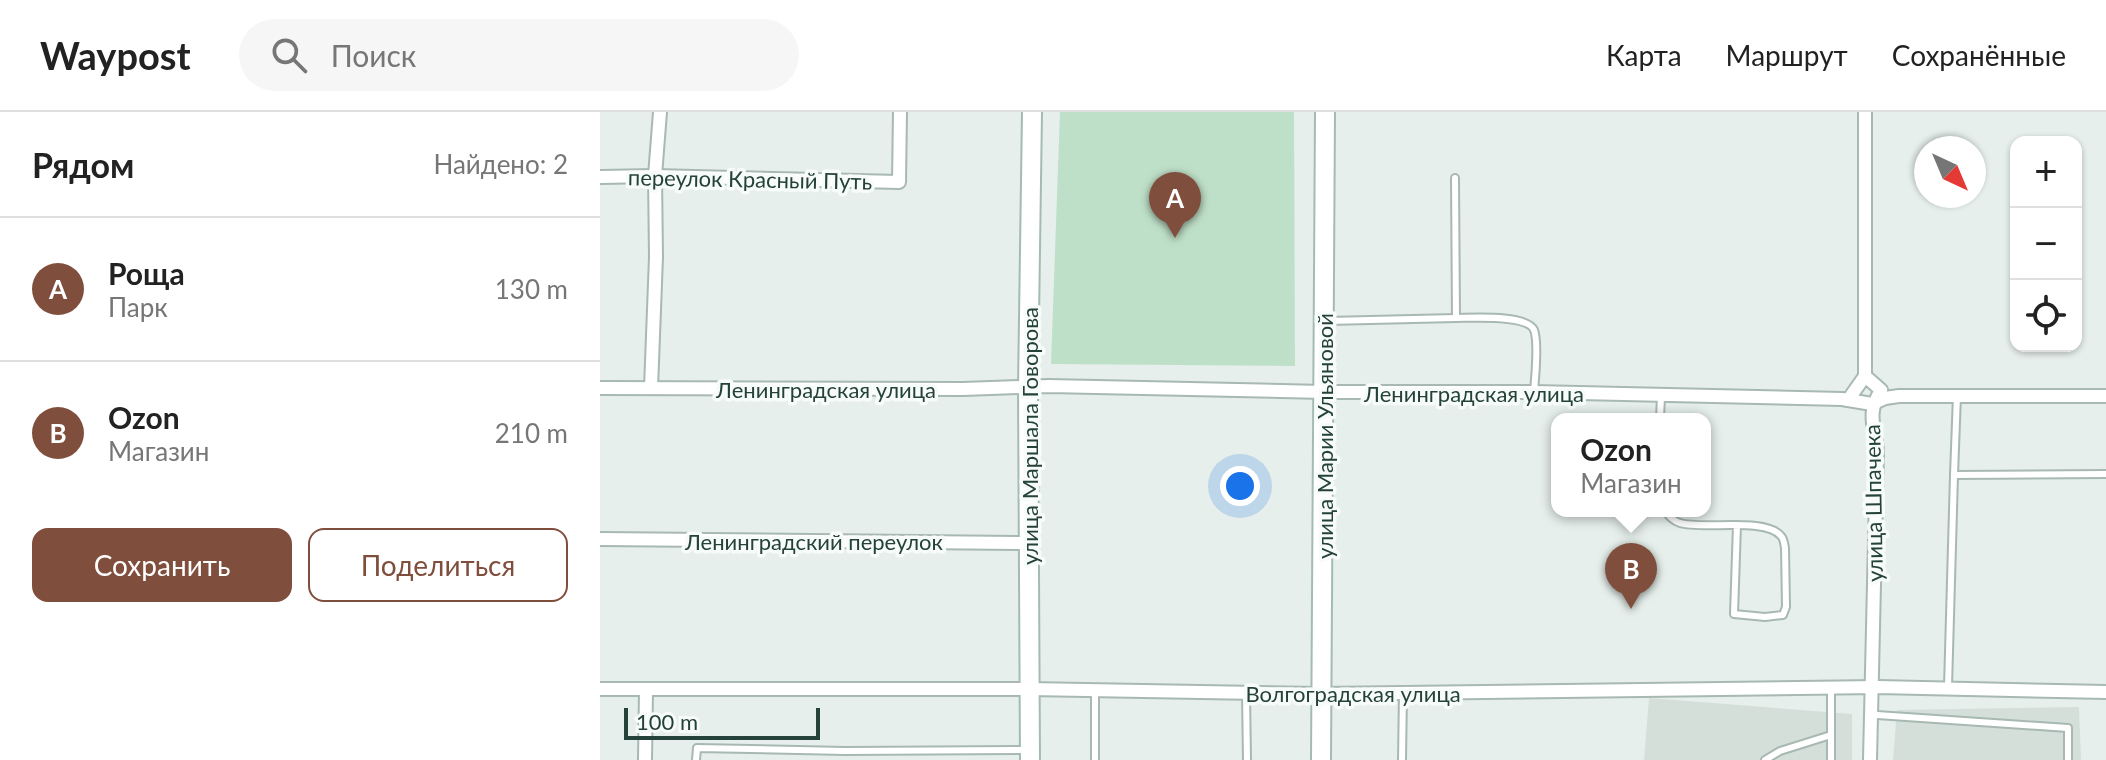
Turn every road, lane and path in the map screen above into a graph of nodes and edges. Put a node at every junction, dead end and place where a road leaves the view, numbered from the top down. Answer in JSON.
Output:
{"nodes":[{"id":1,"x":660,"y":112,"type":"edge"},
{"id":2,"x":900,"y":112,"type":"edge"},
{"id":3,"x":1032,"y":112,"type":"edge"},
{"id":4,"x":1325,"y":112,"type":"edge"},
{"id":5,"x":1865,"y":112,"type":"edge"},
{"id":6,"x":655,"y":176,"type":"junction"},
{"id":7,"x":600,"y":177,"type":"edge"},
{"id":8,"x":1455,"y":178,"type":"dead end"},
{"id":9,"x":1456,"y":318,"type":"junction"},
{"id":10,"x":1324,"y":321,"type":"junction"},
{"id":11,"x":1865,"y":376,"type":"junction"},
{"id":12,"x":1028,"y":387,"type":"junction"},
{"id":13,"x":600,"y":388,"type":"edge"},
{"id":14,"x":651,"y":388,"type":"junction"},
{"id":15,"x":1324,"y":392,"type":"junction"},
{"id":16,"x":1534,"y":392,"type":"junction"},
{"id":17,"x":1957,"y":395,"type":"junction"},
{"id":18,"x":1661,"y":396,"type":"junction"},
{"id":19,"x":2106,"y":396,"type":"edge"},
{"id":20,"x":1848,"y":400,"type":"junction"},
{"id":21,"x":1872,"y":404,"type":"junction"},
{"id":22,"x":1660,"y":413,"type":"edge"},
{"id":23,"x":2106,"y":474,"type":"edge"},
{"id":24,"x":1954,"y":475,"type":"junction"},
{"id":25,"x":1670,"y":517,"type":"edge"},
{"id":26,"x":1737,"y":525,"type":"junction"},
{"id":27,"x":600,"y":539,"type":"edge"},
{"id":28,"x":1028,"y":543,"type":"junction"},
{"id":29,"x":1872,"y":687,"type":"junction"},
{"id":30,"x":1831,"y":688,"type":"junction"},
{"id":31,"x":600,"y":689,"type":"edge"},
{"id":32,"x":1029,"y":689,"type":"junction"},
{"id":33,"x":1948,"y":689,"type":"junction"},
{"id":34,"x":1095,"y":690,"type":"junction"},
{"id":35,"x":646,"y":691,"type":"junction"},
{"id":36,"x":2106,"y":692,"type":"edge"},
{"id":37,"x":1246,"y":693,"type":"junction"},
{"id":38,"x":1403,"y":693,"type":"junction"},
{"id":39,"x":1321,"y":694,"type":"junction"},
{"id":40,"x":1877,"y":715,"type":"dead end"},
{"id":41,"x":1831,"y":735,"type":"junction"},
{"id":42,"x":845,"y":751,"type":"junction"},
{"id":43,"x":1030,"y":755,"type":"edge"},
{"id":44,"x":645,"y":760,"type":"edge"},
{"id":45,"x":696,"y":760,"type":"edge"},
{"id":46,"x":846,"y":760,"type":"edge"},
{"id":47,"x":1095,"y":760,"type":"edge"},
{"id":48,"x":1247,"y":760,"type":"edge"},
{"id":49,"x":1321,"y":760,"type":"edge"},
{"id":50,"x":1402,"y":760,"type":"edge"},
{"id":51,"x":1765,"y":760,"type":"edge"},
{"id":52,"x":1831,"y":760,"type":"edge"},
{"id":53,"x":1870,"y":760,"type":"edge"},
{"id":54,"x":2068,"y":760,"type":"edge"}],
"edges":[{"from":1,"to":6,"type":"street"},
{"from":2,"to":6,"type":"street","name":"переулок Красный Путь"},
{"from":3,"to":12,"type":"street","name":"улица Маршала Говорова"},
{"from":4,"to":10,"type":"street","name":"улица Марии Ульяновой"},
{"from":5,"to":11,"type":"street","name":"улица Шпачека"},
{"from":6,"to":7,"type":"street","name":"переулок Красный Путь"},
{"from":6,"to":14,"type":"street"},
{"from":8,"to":9,"type":"lane"},
{"from":9,"to":10,"type":"lane"},
{"from":9,"to":16,"type":"lane"},
{"from":10,"to":15,"type":"street","name":"улица Марии Ульяновой"},
{"from":11,"to":20,"type":"street"},
{"from":11,"to":21,"type":"street","name":"улица Шпачека"},
{"from":12,"to":14,"type":"street","name":"Ленинградская улица"},
{"from":12,"to":15,"type":"street","name":"Ленинградская улица"},
{"from":12,"to":28,"type":"street","name":"улица Маршала Говорова"},
{"from":13,"to":14,"type":"street","name":"Ленинградская улица"},
{"from":15,"to":16,"type":"street","name":"Ленинградская улица"},
{"from":15,"to":39,"type":"street","name":"улица Марии Ульяновой"},
{"from":16,"to":18,"type":"street","name":"Ленинградская улица"},
{"from":17,"to":19,"type":"street","name":"Ленинградская улица"},
{"from":17,"to":21,"type":"street","name":"Ленинградская улица"},
{"from":17,"to":24,"type":"lane"},
{"from":18,"to":20,"type":"street","name":"Ленинградская улица"},
{"from":18,"to":22,"type":"lane"},
{"from":20,"to":21,"type":"street","name":"Ленинградская улица"},
{"from":21,"to":29,"type":"street","name":"улица Шпачека"},
{"from":23,"to":24,"type":"lane"},
{"from":24,"to":33,"type":"lane"},
{"from":25,"to":26,"type":"lane"},
{"from":26,"to":26,"type":"lane"},
{"from":27,"to":28,"type":"street","name":"Ленинградский переулок"},
{"from":28,"to":32,"type":"street","name":"улица Маршала Говорова"},
{"from":29,"to":30,"type":"street","name":"Волгоградская улица"},
{"from":29,"to":33,"type":"street","name":"Волгоградская улица"},
{"from":29,"to":53,"type":"street","name":"улица Шпачека"},
{"from":30,"to":38,"type":"street","name":"Волгоградская улица"},
{"from":30,"to":41,"type":"lane"},
{"from":31,"to":35,"type":"street","name":"Волгоградская улица"},
{"from":32,"to":34,"type":"street","name":"Волгоградская улица"},
{"from":32,"to":35,"type":"street","name":"Волгоградская улица"},
{"from":32,"to":43,"type":"street","name":"улица Маршала Говорова"},
{"from":33,"to":36,"type":"street","name":"Волгоградская улица"},
{"from":34,"to":37,"type":"street","name":"Волгоградская улица"},
{"from":34,"to":47,"type":"lane"},
{"from":35,"to":44,"type":"street"},
{"from":37,"to":39,"type":"street","name":"Волгоградская улица"},
{"from":37,"to":48,"type":"lane"},
{"from":38,"to":39,"type":"street","name":"Волгоградская улица"},
{"from":38,"to":50,"type":"lane"},
{"from":39,"to":49,"type":"street","name":"улица Марии Ульяновой"},
{"from":40,"to":54,"type":"lane"},
{"from":41,"to":51,"type":"lane"},
{"from":41,"to":52,"type":"lane"},
{"from":42,"to":43,"type":"lane"},
{"from":42,"to":45,"type":"lane"},
{"from":42,"to":46,"type":"lane"}]}
